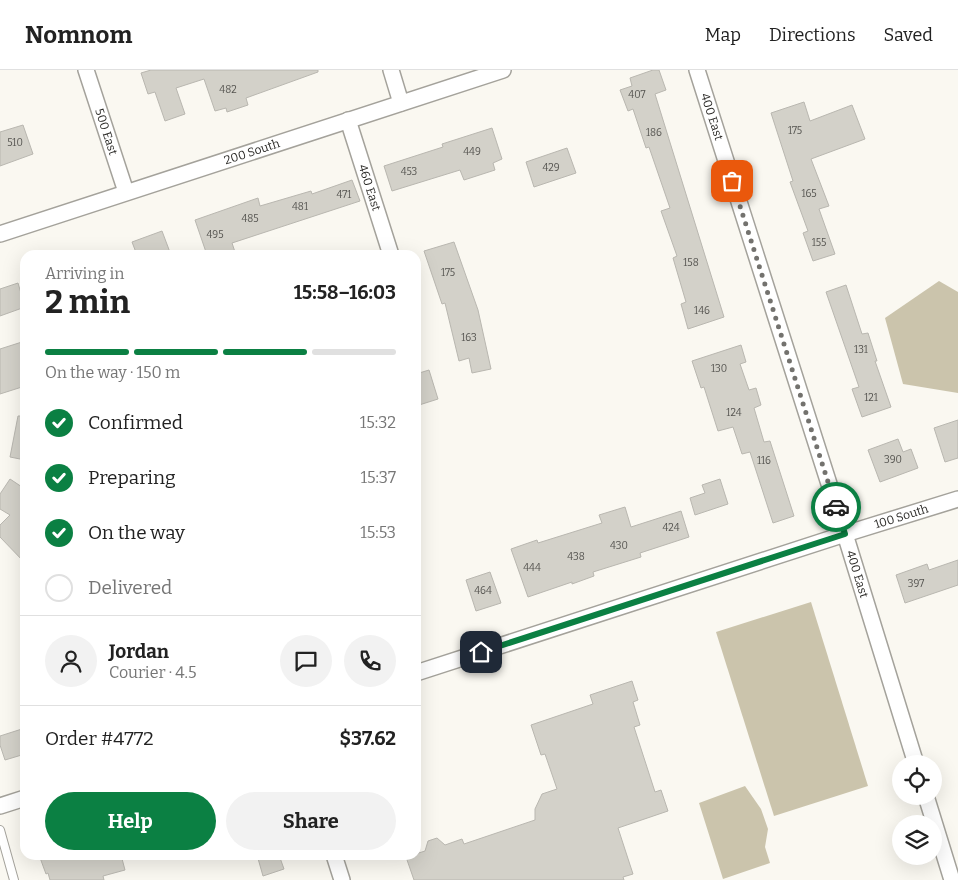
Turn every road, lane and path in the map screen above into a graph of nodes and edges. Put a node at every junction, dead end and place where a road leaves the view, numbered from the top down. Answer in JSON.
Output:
{"nodes":[{"id":1,"x":86,"y":70,"type":"edge"},
{"id":2,"x":391,"y":70,"type":"edge"},
{"id":3,"x":503,"y":70,"type":"edge"},
{"id":4,"x":697,"y":70,"type":"edge"},
{"id":5,"x":402,"y":103,"type":"junction"},
{"id":6,"x":348,"y":120,"type":"junction"},
{"id":7,"x":126,"y":192,"type":"junction"},
{"id":8,"x":0,"y":234,"type":"edge"},
{"id":9,"x":389,"y":250,"type":"edge"},
{"id":10,"x":958,"y":499,"type":"edge"},
{"id":11,"x":845,"y":534,"type":"junction"},
{"id":12,"x":421,"y":671,"type":"edge"},
{"id":13,"x":913,"y":755,"type":"edge"},
{"id":14,"x":20,"y":800,"type":"edge"},
{"id":15,"x":929,"y":805,"type":"edge"},
{"id":16,"x":0,"y":806,"type":"edge"},
{"id":17,"x":0,"y":830,"type":"edge"},
{"id":18,"x":336,"y":860,"type":"edge"},
{"id":19,"x":14,"y":880,"type":"edge"},
{"id":20,"x":342,"y":880,"type":"edge"},
{"id":21,"x":952,"y":880,"type":"edge"}],
"edges":[{"from":1,"to":7,"type":"street","name":"500 East"},
{"from":2,"to":5,"type":"street"},
{"from":3,"to":5,"type":"street","name":"200 South"},
{"from":4,"to":11,"type":"street","name":"400 East"},
{"from":5,"to":6,"type":"street","name":"200 South"},
{"from":6,"to":7,"type":"street","name":"200 South"},
{"from":6,"to":9,"type":"street","name":"460 East"},
{"from":7,"to":8,"type":"street","name":"200 South"},
{"from":10,"to":11,"type":"street","name":"100 South"},
{"from":11,"to":12,"type":"street","name":"100 South"},
{"from":11,"to":13,"type":"street","name":"400 East"},
{"from":14,"to":16,"type":"street"},
{"from":15,"to":21,"type":"street"},
{"from":17,"to":19,"type":"lane"},
{"from":18,"to":20,"type":"street"}]}
